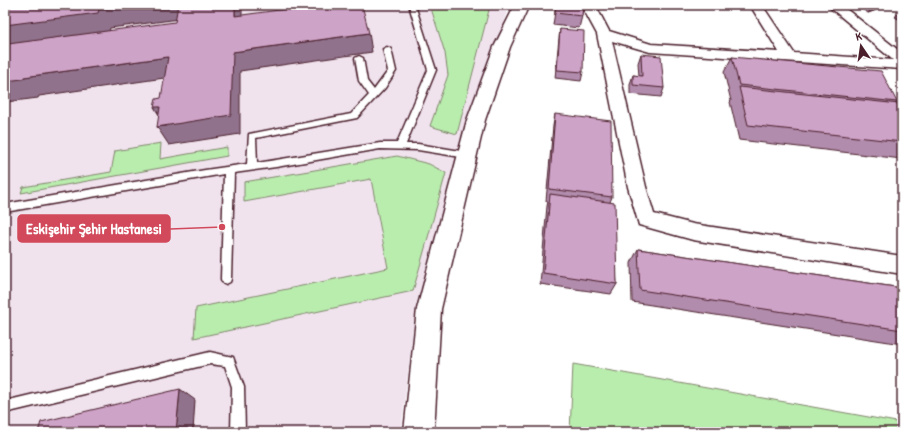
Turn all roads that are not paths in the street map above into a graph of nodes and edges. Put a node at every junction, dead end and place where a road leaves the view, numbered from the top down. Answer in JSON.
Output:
{"nodes":[{"id":1,"x":412,"y":5,"type":"edge"},
{"id":2,"x":522,"y":5,"type":"edge"},
{"id":3,"x":591,"y":5,"type":"edge"},
{"id":4,"x":756,"y":5,"type":"edge"},
{"id":5,"x":833,"y":5,"type":"edge"},
{"id":6,"x":604,"y":34,"type":"junction"},
{"id":7,"x":387,"y":49,"type":"dead end"},
{"id":8,"x":788,"y":57,"type":"junction"},
{"id":9,"x":359,"y":58,"type":"dead end"},
{"id":10,"x":902,"y":60,"type":"edge"},
{"id":11,"x":902,"y":65,"type":"edge"},
{"id":12,"x":373,"y":95,"type":"junction"},
{"id":13,"x":400,"y":147,"type":"junction"},
{"id":14,"x":467,"y":155,"type":"junction"},
{"id":15,"x":252,"y":167,"type":"junction"},
{"id":16,"x":229,"y":170,"type":"junction"},
{"id":17,"x":5,"y":208,"type":"edge"},
{"id":18,"x":902,"y":265,"type":"edge"},
{"id":19,"x":226,"y":279,"type":"dead end"},
{"id":20,"x":5,"y":407,"type":"edge"},
{"id":21,"x":238,"y":432,"type":"edge"},
{"id":22,"x":419,"y":432,"type":"edge"}],
"edges":[{"from":1,"to":13,"type":"lane"},
{"from":2,"to":14,"type":"street"},
{"from":3,"to":6,"type":"street"},
{"from":4,"to":8,"type":"street"},
{"from":5,"to":10,"type":"street"},
{"from":6,"to":8,"type":"street"},
{"from":6,"to":18,"type":"street"},
{"from":7,"to":12,"type":"lane"},
{"from":8,"to":11,"type":"street"},
{"from":9,"to":12,"type":"lane"},
{"from":12,"to":15,"type":"lane"},
{"from":13,"to":14,"type":"lane"},
{"from":13,"to":15,"type":"lane"},
{"from":14,"to":22,"type":"street"},
{"from":15,"to":16,"type":"lane"},
{"from":16,"to":17,"type":"lane"},
{"from":16,"to":19,"type":"lane"},
{"from":20,"to":21,"type":"lane"}]}
